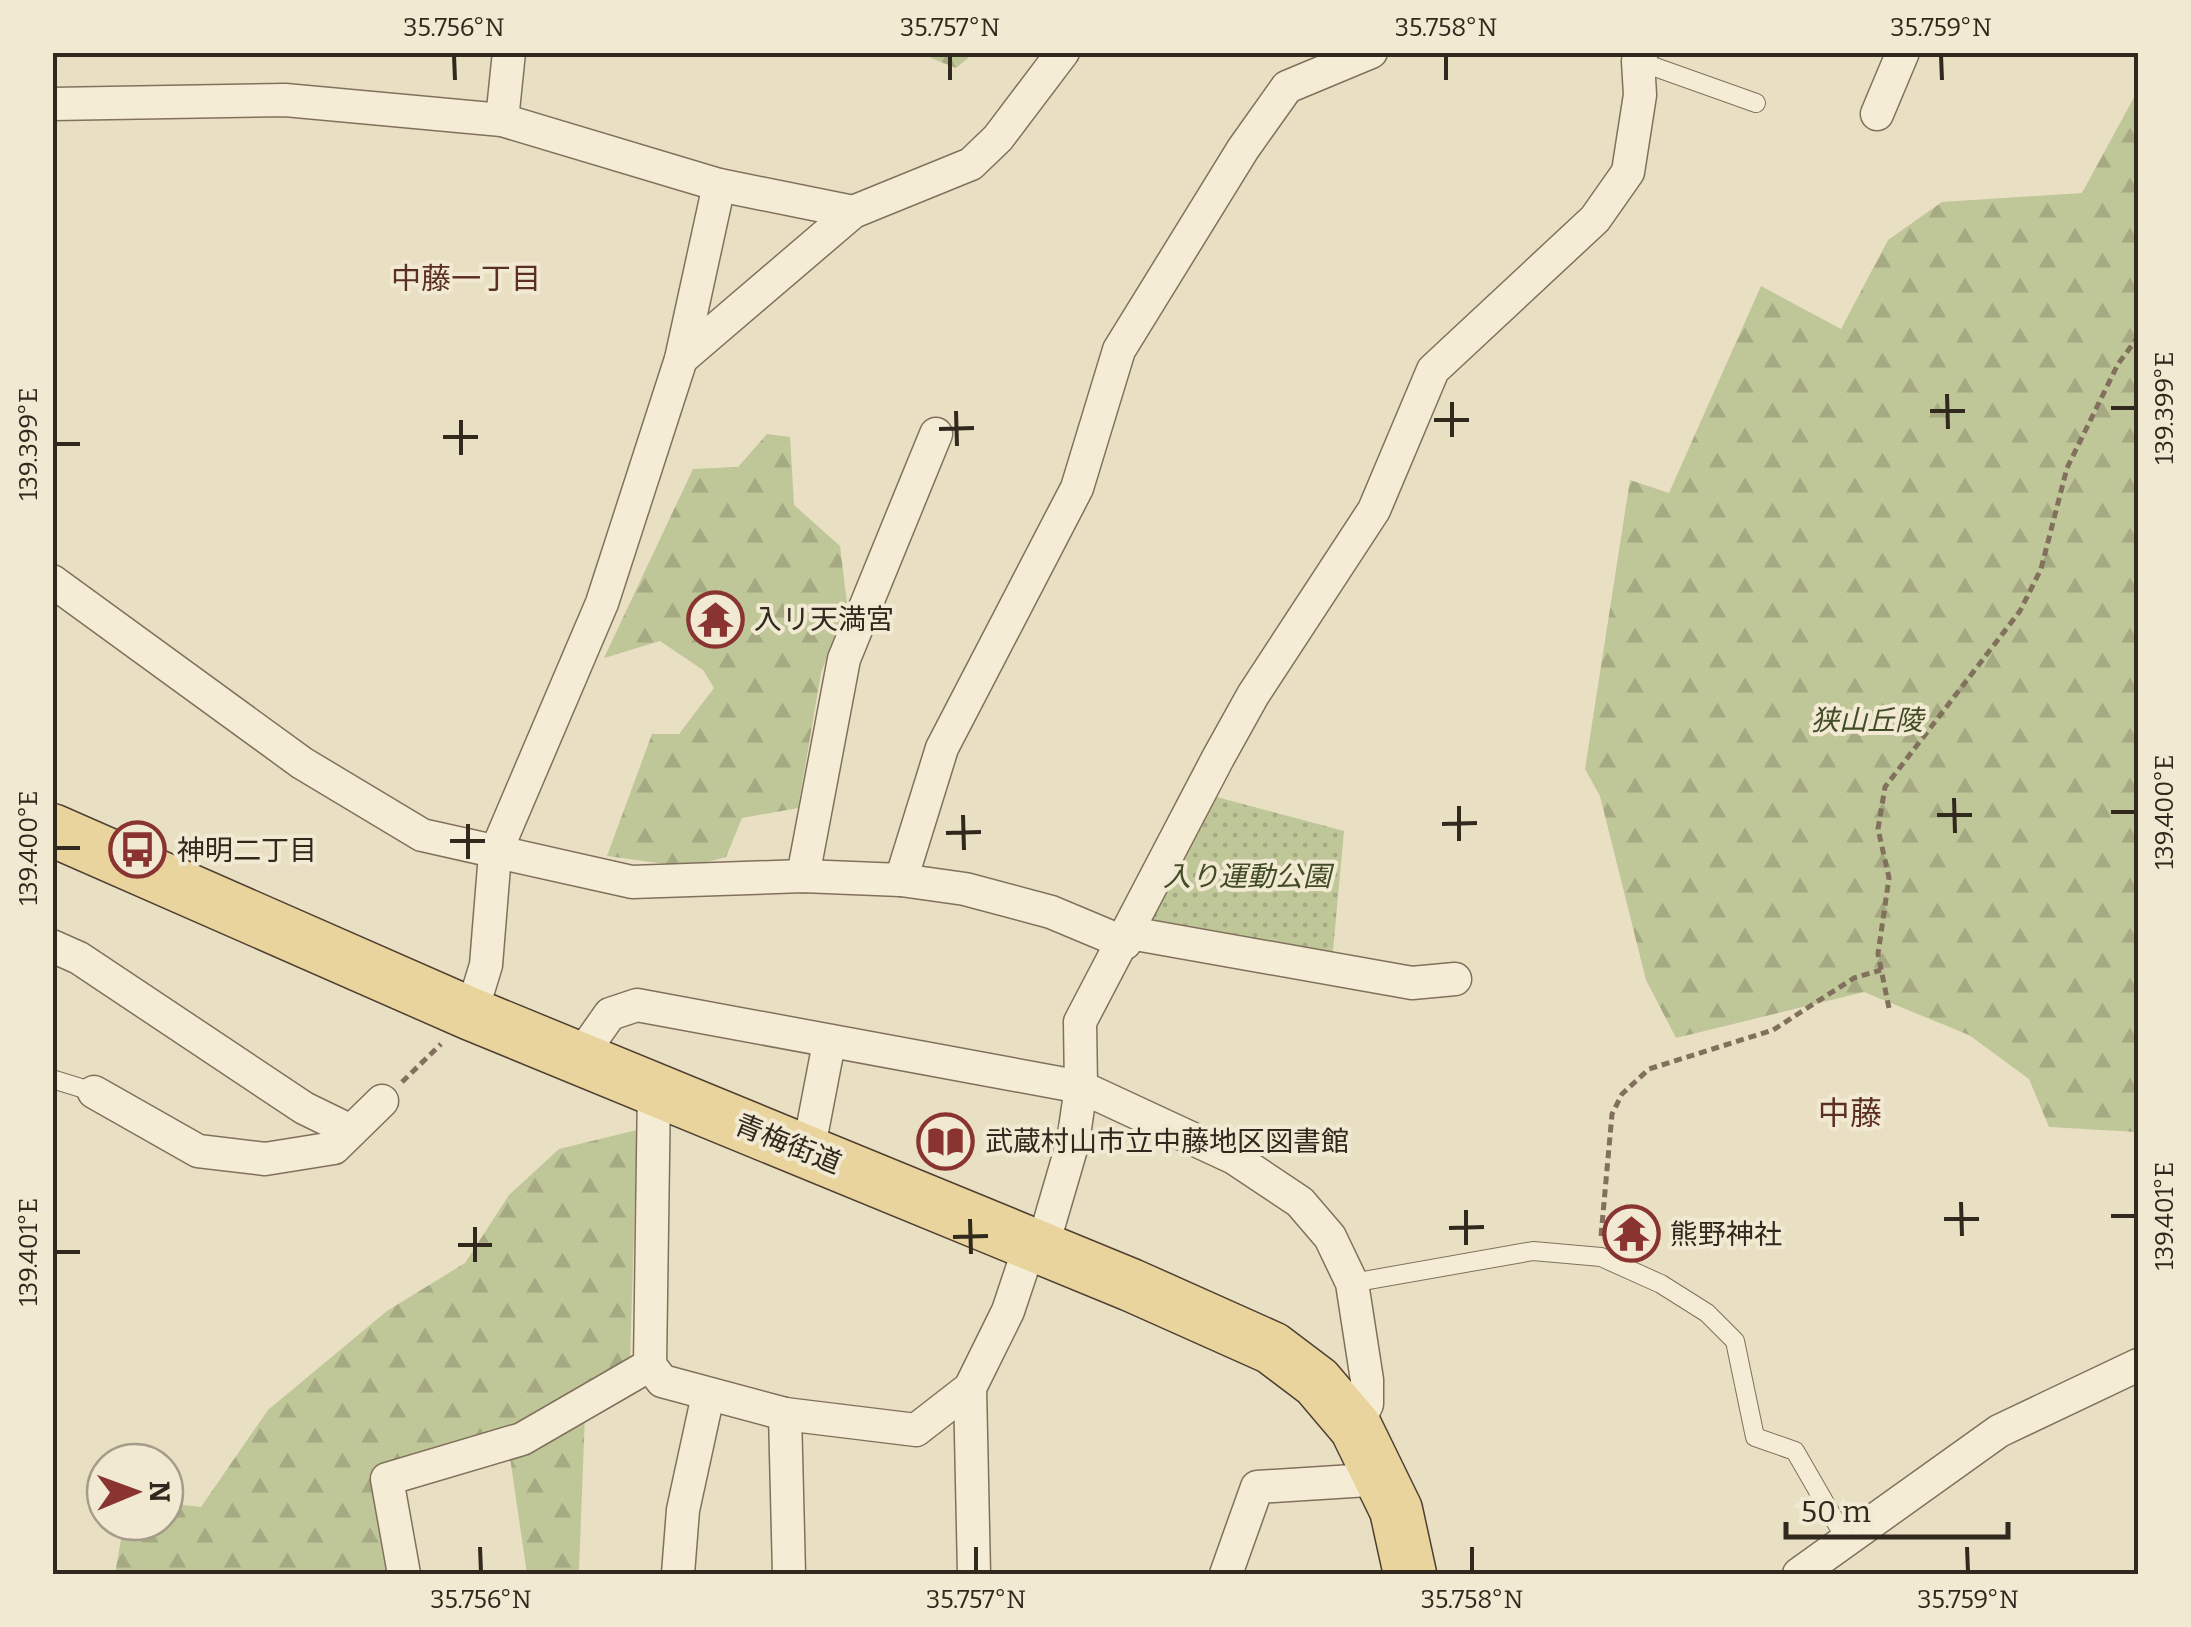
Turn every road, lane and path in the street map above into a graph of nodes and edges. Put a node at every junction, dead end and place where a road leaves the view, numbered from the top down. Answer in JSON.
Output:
{"nodes":[{"id":1,"x":509,"y":52,"type":"edge"},
{"id":2,"x":1063,"y":52,"type":"edge"},
{"id":3,"x":1371,"y":52,"type":"edge"},
{"id":4,"x":1903,"y":52,"type":"edge"},
{"id":5,"x":1634,"y":55,"type":"edge"},
{"id":6,"x":1756,"y":103,"type":"dead end"},
{"id":7,"x":52,"y":104,"type":"edge"},
{"id":8,"x":1877,"y":114,"type":"dead end"},
{"id":9,"x":502,"y":120,"type":"junction"},
{"id":10,"x":719,"y":184,"type":"junction"},
{"id":11,"x":853,"y":212,"type":"junction"},
{"id":12,"x":2138,"y":337,"type":"edge"},
{"id":13,"x":681,"y":358,"type":"junction"},
{"id":14,"x":936,"y":434,"type":"dead end"},
{"id":15,"x":52,"y":581,"type":"edge"},
{"id":16,"x":52,"y":830,"type":"edge"},
{"id":17,"x":496,"y":854,"type":"junction"},
{"id":18,"x":803,"y":876,"type":"junction"},
{"id":19,"x":901,"y":880,"type":"junction"},
{"id":20,"x":1128,"y":938,"type":"junction"},
{"id":21,"x":52,"y":946,"type":"edge"},
{"id":22,"x":1881,"y":970,"type":"junction"},
{"id":23,"x":1455,"y":979,"type":"dead end"},
{"id":24,"x":1888,"y":1008,"type":"dead end"},
{"id":25,"x":472,"y":1014,"type":"junction"},
{"id":26,"x":829,"y":1043,"type":"junction"},
{"id":27,"x":579,"y":1058,"type":"junction"},
{"id":28,"x":52,"y":1080,"type":"edge"},
{"id":29,"x":1081,"y":1087,"type":"junction"},
{"id":30,"x":654,"y":1089,"type":"junction"},
{"id":31,"x":94,"y":1092,"type":"joint"},
{"id":32,"x":382,"y":1101,"type":"joint"},
{"id":33,"x":351,"y":1131,"type":"junction"},
{"id":34,"x":808,"y":1152,"type":"junction"},
{"id":35,"x":1042,"y":1248,"type":"junction"},
{"id":36,"x":1602,"y":1257,"type":"junction"},
{"id":37,"x":1352,"y":1283,"type":"junction"},
{"id":38,"x":650,"y":1365,"type":"junction"},
{"id":39,"x":2138,"y":1365,"type":"edge"},
{"id":40,"x":970,"y":1388,"type":"junction"},
{"id":41,"x":708,"y":1395,"type":"junction"},
{"id":42,"x":785,"y":1414,"type":"junction"},
{"id":43,"x":1356,"y":1428,"type":"junction"},
{"id":44,"x":1384,"y":1479,"type":"junction"},
{"id":45,"x":1848,"y":1543,"type":"junction"},
{"id":46,"x":404,"y":1574,"type":"edge"},
{"id":47,"x":678,"y":1574,"type":"edge"},
{"id":48,"x":788,"y":1574,"type":"edge"},
{"id":49,"x":974,"y":1574,"type":"edge"},
{"id":50,"x":1226,"y":1574,"type":"edge"},
{"id":51,"x":1410,"y":1574,"type":"edge"},
{"id":52,"x":1799,"y":1574,"type":"edge"}],
"edges":[{"from":1,"to":9,"type":"street"},
{"from":2,"to":11,"type":"street"},
{"from":3,"to":19,"type":"street"},
{"from":4,"to":8,"type":"street"},
{"from":5,"to":6,"type":"lane"},
{"from":5,"to":20,"type":"street"},
{"from":7,"to":9,"type":"street"},
{"from":9,"to":10,"type":"street"},
{"from":10,"to":11,"type":"street"},
{"from":10,"to":13,"type":"street"},
{"from":11,"to":13,"type":"street"},
{"from":12,"to":22,"type":"path"},
{"from":13,"to":17,"type":"street"},
{"from":14,"to":18,"type":"street"},
{"from":15,"to":17,"type":"street"},
{"from":16,"to":25,"type":"main road","name":"青梅街道"},
{"from":17,"to":18,"type":"street"},
{"from":17,"to":25,"type":"street"},
{"from":18,"to":19,"type":"street"},
{"from":19,"to":20,"type":"street"},
{"from":20,"to":23,"type":"street"},
{"from":20,"to":29,"type":"street"},
{"from":21,"to":33,"type":"street"},
{"from":22,"to":24,"type":"path"},
{"from":22,"to":36,"type":"path"},
{"from":25,"to":27,"type":"main road","name":"青梅街道"},
{"from":25,"to":32,"type":"path"},
{"from":26,"to":27,"type":"street"},
{"from":26,"to":29,"type":"street"},
{"from":26,"to":34,"type":"street"},
{"from":27,"to":30,"type":"main road","name":"青梅街道"},
{"from":28,"to":31,"type":"lane"},
{"from":29,"to":35,"type":"street"},
{"from":29,"to":37,"type":"street"},
{"from":30,"to":34,"type":"main road","name":"青梅街道"},
{"from":30,"to":38,"type":"street"},
{"from":31,"to":33,"type":"street"},
{"from":32,"to":33,"type":"street"},
{"from":34,"to":35,"type":"main road","name":"青梅街道"},
{"from":35,"to":40,"type":"street"},
{"from":35,"to":43,"type":"main road","name":"青梅街道"},
{"from":36,"to":37,"type":"lane"},
{"from":36,"to":45,"type":"lane"},
{"from":37,"to":43,"type":"street"},
{"from":38,"to":41,"type":"street"},
{"from":38,"to":46,"type":"street"},
{"from":39,"to":45,"type":"street"},
{"from":40,"to":42,"type":"street"},
{"from":40,"to":49,"type":"street"},
{"from":41,"to":42,"type":"street"},
{"from":41,"to":47,"type":"street"},
{"from":42,"to":48,"type":"street"},
{"from":43,"to":44,"type":"main road","name":"青梅街道"},
{"from":44,"to":50,"type":"street"},
{"from":44,"to":51,"type":"main road","name":"青梅街道"},
{"from":45,"to":52,"type":"street"}]}
